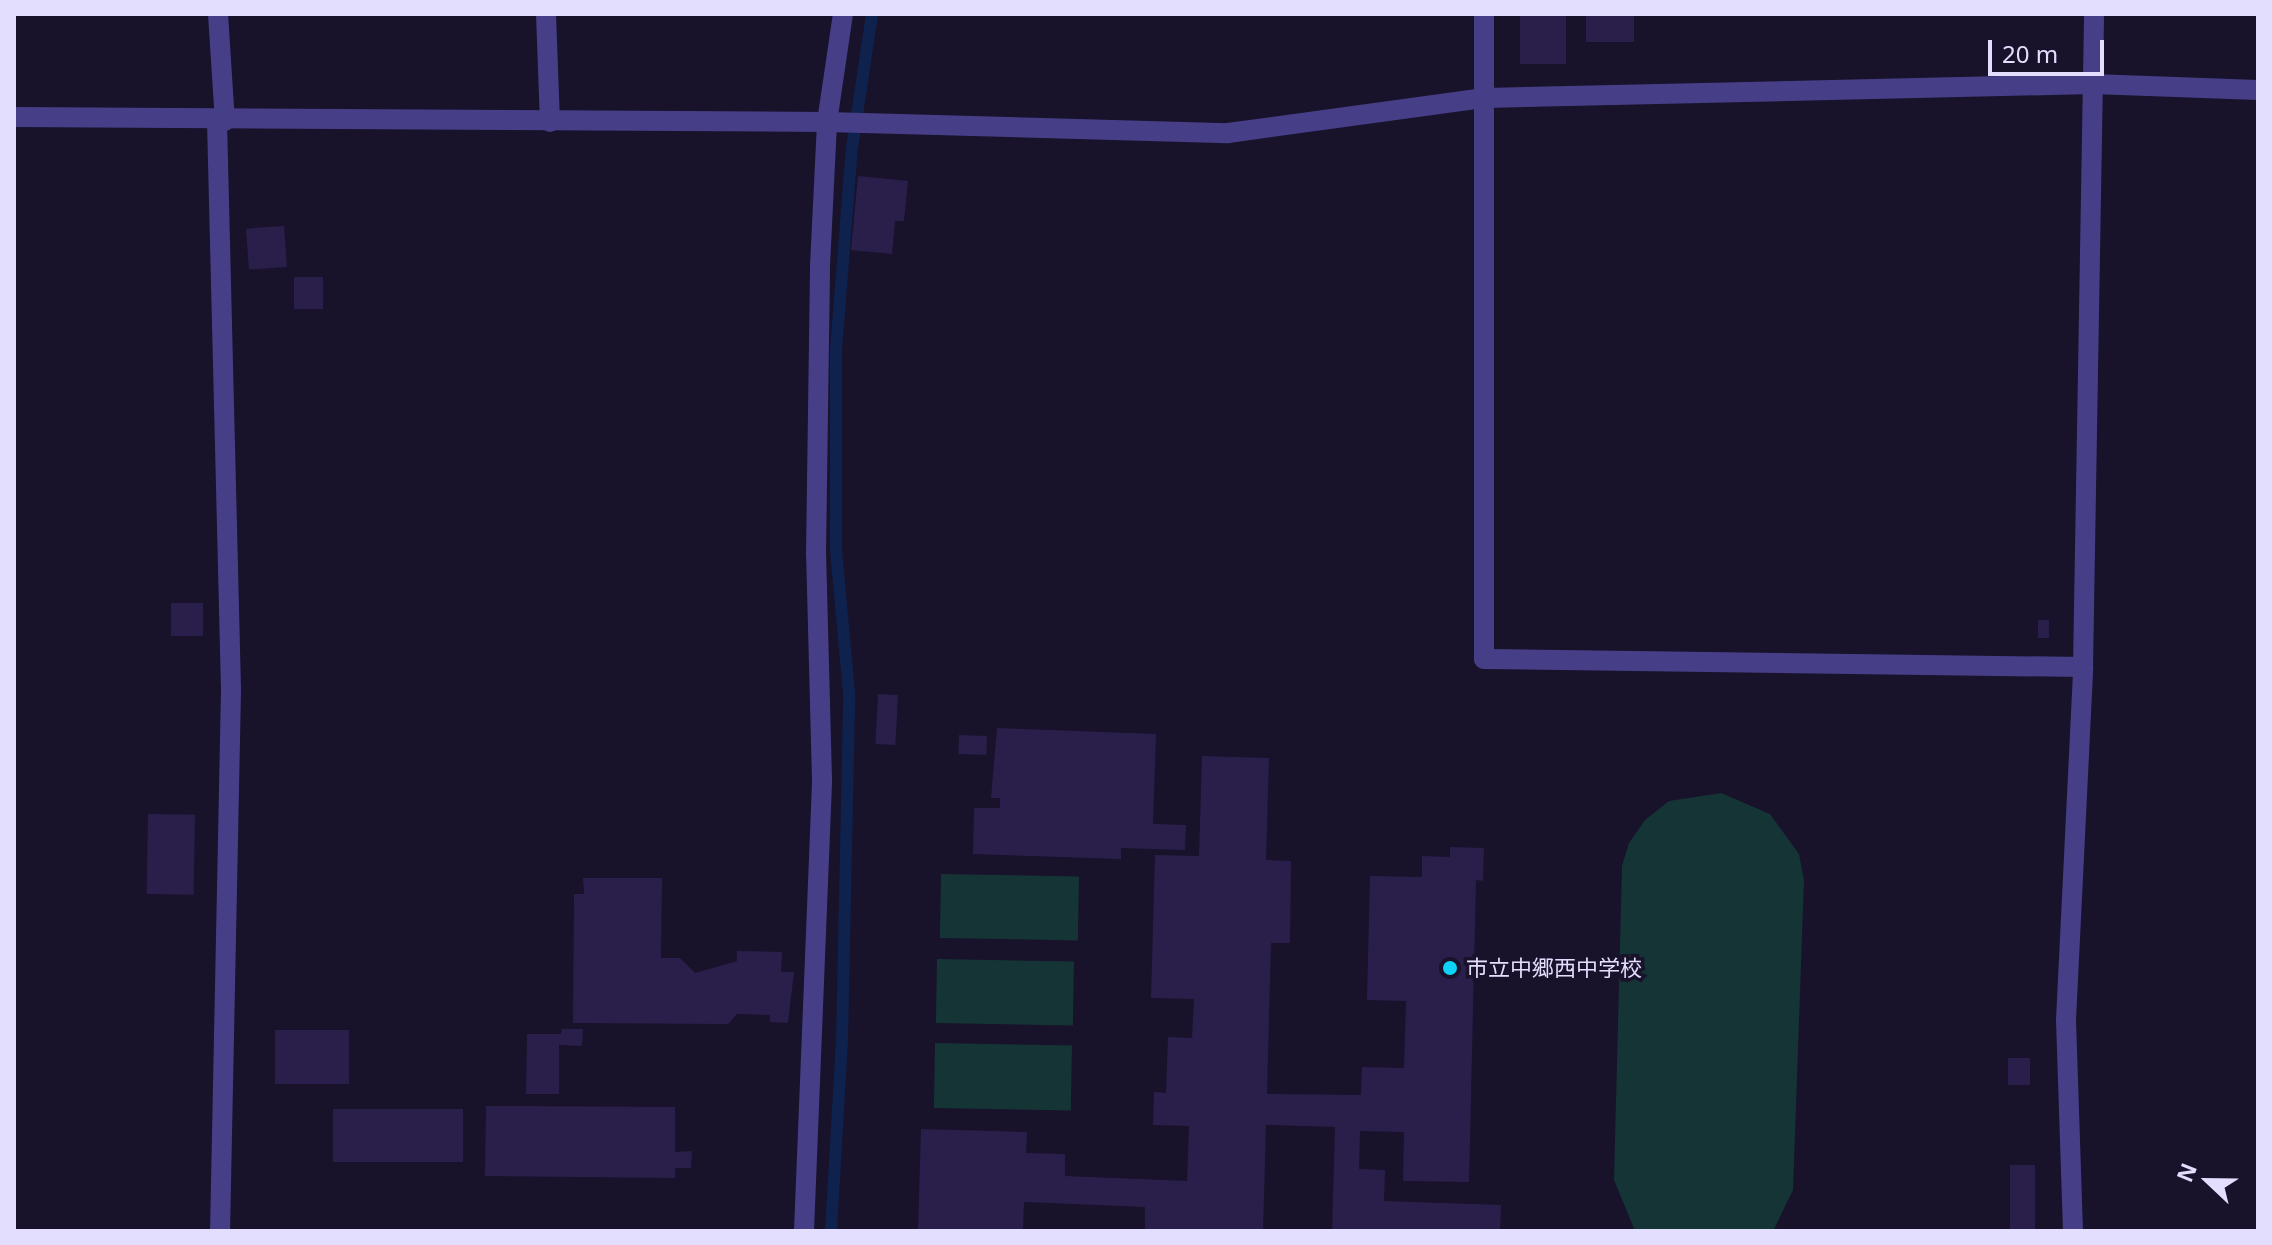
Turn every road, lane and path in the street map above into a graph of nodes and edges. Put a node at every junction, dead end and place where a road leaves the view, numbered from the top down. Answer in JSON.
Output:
{"nodes":[{"id":1,"x":218,"y":14,"type":"edge"},
{"id":2,"x":546,"y":14,"type":"edge"},
{"id":3,"x":843,"y":14,"type":"edge"},
{"id":4,"x":1484,"y":14,"type":"edge"},
{"id":5,"x":2094,"y":14,"type":"edge"},
{"id":6,"x":2093,"y":84,"type":"junction"},
{"id":7,"x":2258,"y":90,"type":"edge"},
{"id":8,"x":1485,"y":98,"type":"junction"},
{"id":9,"x":14,"y":117,"type":"edge"},
{"id":10,"x":221,"y":121,"type":"junction"},
{"id":11,"x":550,"y":122,"type":"junction"},
{"id":12,"x":827,"y":122,"type":"junction"},
{"id":13,"x":2083,"y":667,"type":"junction"},
{"id":14,"x":220,"y":1231,"type":"edge"},
{"id":15,"x":804,"y":1231,"type":"edge"},
{"id":16,"x":2073,"y":1231,"type":"edge"}],
"edges":[{"from":1,"to":10,"type":"street"},
{"from":2,"to":11,"type":"street"},
{"from":3,"to":12,"type":"street"},
{"from":4,"to":8,"type":"street"},
{"from":5,"to":6,"type":"street"},
{"from":6,"to":7,"type":"street"},
{"from":6,"to":8,"type":"street"},
{"from":6,"to":13,"type":"street"},
{"from":8,"to":12,"type":"street"},
{"from":8,"to":13,"type":"street"},
{"from":9,"to":10,"type":"street"},
{"from":10,"to":11,"type":"street"},
{"from":10,"to":14,"type":"street"},
{"from":11,"to":12,"type":"street"},
{"from":12,"to":15,"type":"street"},
{"from":13,"to":16,"type":"street"}]}
